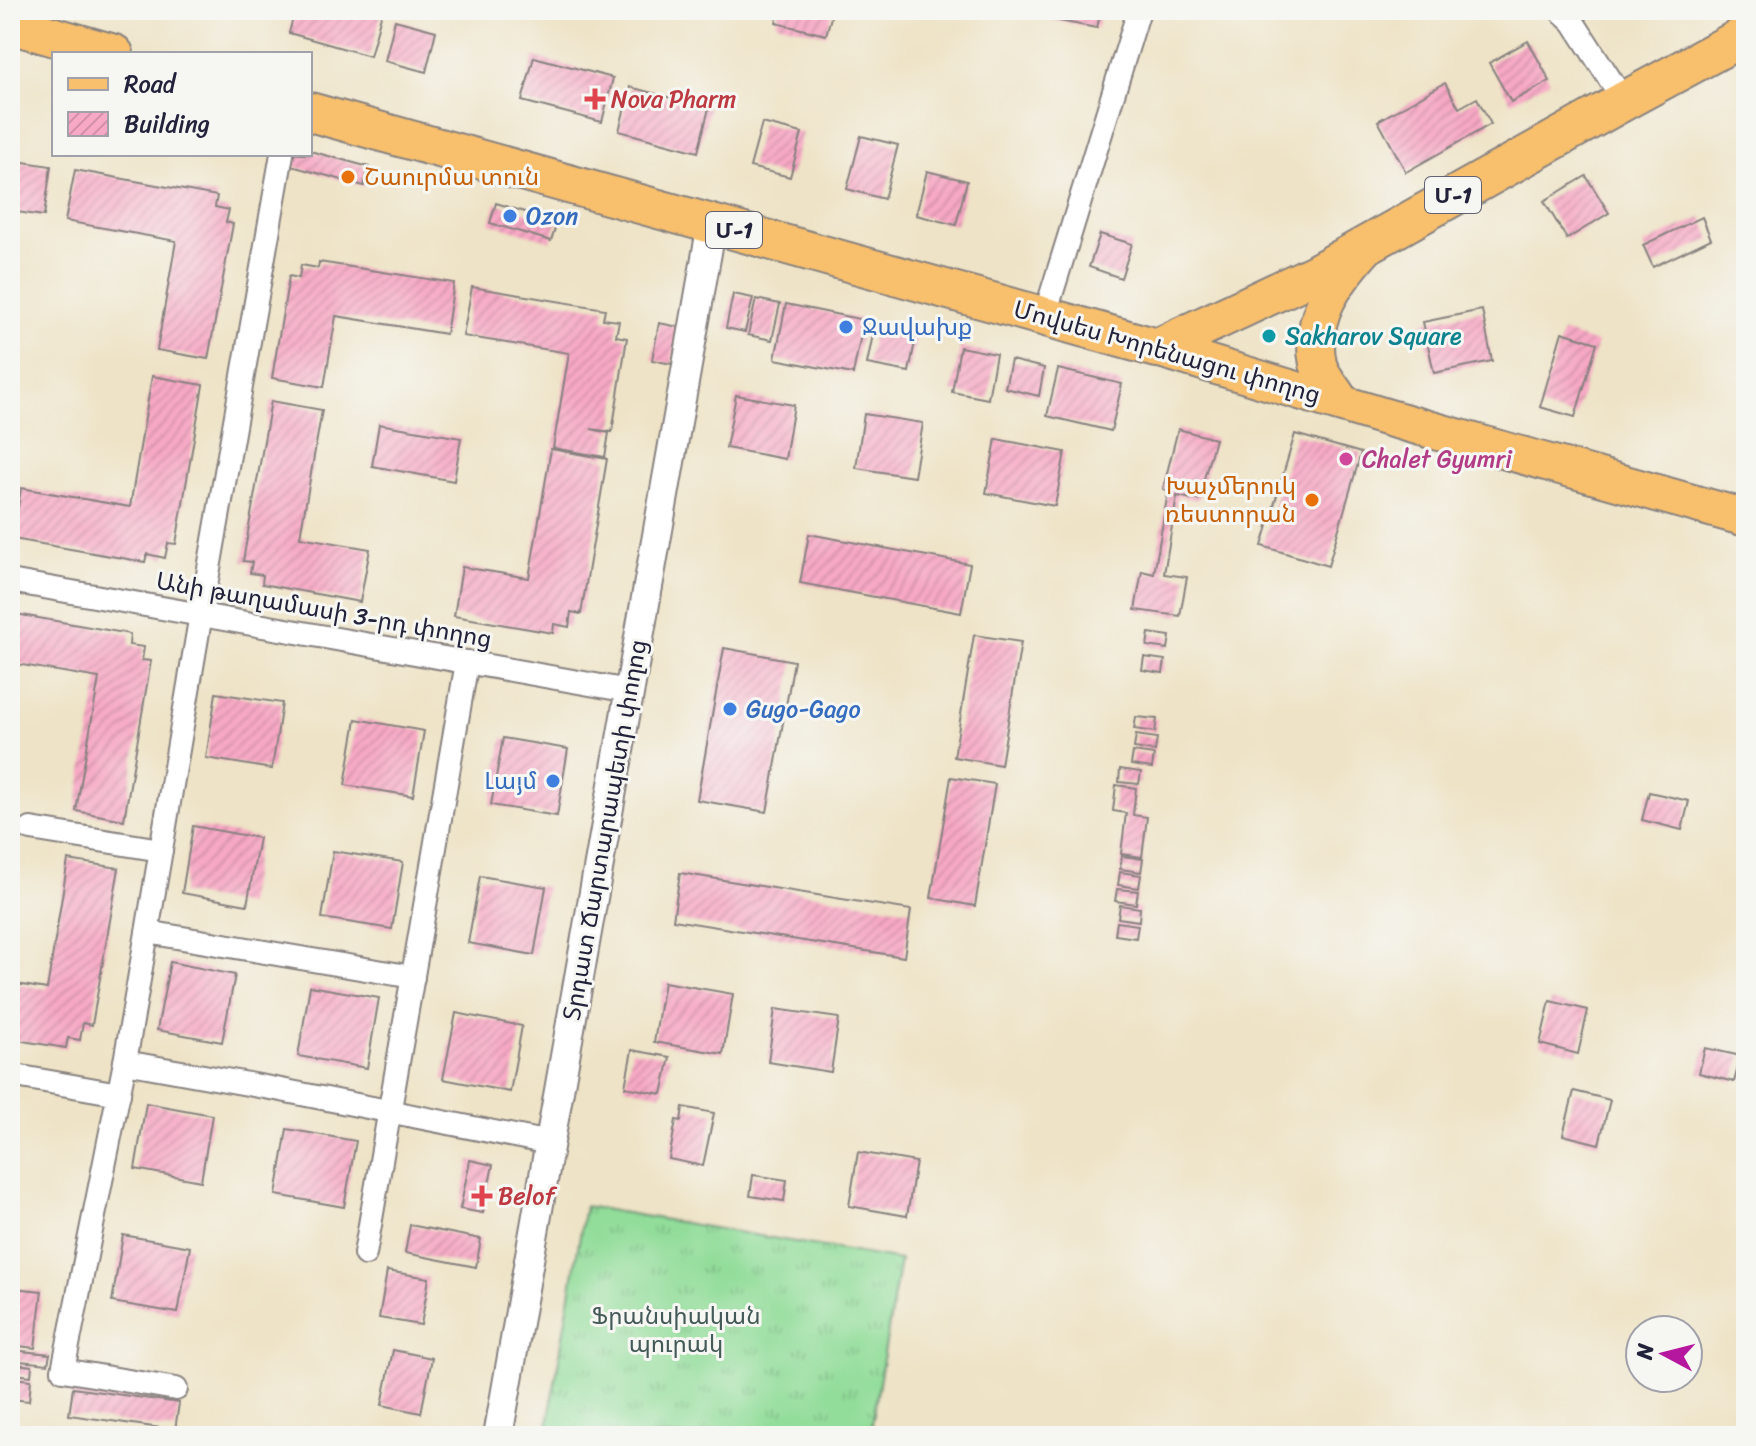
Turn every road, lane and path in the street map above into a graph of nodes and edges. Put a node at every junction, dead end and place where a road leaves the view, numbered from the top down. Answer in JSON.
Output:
{"nodes":[{"id":1,"x":1139,"y":10,"type":"edge"},
{"id":2,"x":1560,"y":10,"type":"edge"},
{"id":3,"x":10,"y":24,"type":"edge"},
{"id":4,"x":1746,"y":35,"type":"edge"},
{"id":5,"x":107,"y":52,"type":"edge"},
{"id":6,"x":1624,"y":101,"type":"junction"},
{"id":7,"x":312,"y":113,"type":"edge"},
{"id":8,"x":282,"y":156,"type":"edge"},
{"id":9,"x":712,"y":224,"type":"junction"},
{"id":10,"x":1371,"y":241,"type":"junction"},
{"id":11,"x":1044,"y":318,"type":"junction"},
{"id":12,"x":1157,"y":348,"type":"junction"},
{"id":13,"x":1340,"y":401,"type":"junction"},
{"id":14,"x":1746,"y":518,"type":"edge"},
{"id":15,"x":10,"y":581,"type":"edge"},
{"id":16,"x":201,"y":614,"type":"junction"},
{"id":17,"x":467,"y":662,"type":"junction"},
{"id":18,"x":629,"y":691,"type":"junction"},
{"id":19,"x":31,"y":829,"type":"dead end"},
{"id":20,"x":161,"y":850,"type":"junction"},
{"id":21,"x":147,"y":932,"type":"junction"},
{"id":22,"x":413,"y":977,"type":"junction"},
{"id":23,"x":125,"y":1062,"type":"junction"},
{"id":24,"x":10,"y":1075,"type":"edge"},
{"id":25,"x":119,"y":1094,"type":"junction"},
{"id":26,"x":390,"y":1113,"type":"junction"},
{"id":27,"x":550,"y":1143,"type":"junction"},
{"id":28,"x":365,"y":1254,"type":"dead end"},
{"id":29,"x":176,"y":1389,"type":"dead end"},
{"id":30,"x":498,"y":1436,"type":"edge"}],
"edges":[{"from":1,"to":11,"type":"street"},
{"from":2,"to":6,"type":"street"},
{"from":3,"to":5,"type":"highway"},
{"from":4,"to":6,"type":"highway","number":"Մ-1"},
{"from":6,"to":10,"type":"highway","number":"Մ-1"},
{"from":7,"to":9,"type":"highway","name":"Մովսես Խորենացու փողոց","number":"Մ-1"},
{"from":8,"to":16,"type":"street"},
{"from":9,"to":11,"type":"highway","name":"Մովսես Խորենացու փողոց","number":"Մ-1"},
{"from":9,"to":18,"type":"street","name":"Տրդատ Ճարտարապետի փողոց"},
{"from":10,"to":12,"type":"highway","number":"Մ-1"},
{"from":10,"to":13,"type":"main road"},
{"from":11,"to":12,"type":"highway","name":"Մովսես Խորենացու փողոց","number":"Մ-1"},
{"from":12,"to":13,"type":"main road","name":"Մովսես Խորենացու փողոց"},
{"from":13,"to":14,"type":"main road","name":"Մովսես Խորենացու փողոց"},
{"from":15,"to":16,"type":"street","name":"Անի թաղամասի 3-րդ փողոց"},
{"from":16,"to":17,"type":"street","name":"Անի թաղամասի 3-րդ փողոց"},
{"from":16,"to":20,"type":"street"},
{"from":17,"to":18,"type":"street","name":"Անի թաղամասի 3-րդ փողոց"},
{"from":17,"to":22,"type":"street"},
{"from":18,"to":27,"type":"street","name":"Տրդատ Ճարտարապետի փողոց"},
{"from":19,"to":20,"type":"street"},
{"from":20,"to":21,"type":"street"},
{"from":21,"to":22,"type":"street"},
{"from":21,"to":23,"type":"street"},
{"from":22,"to":26,"type":"street"},
{"from":23,"to":25,"type":"street"},
{"from":23,"to":26,"type":"street"},
{"from":24,"to":25,"type":"street"},
{"from":25,"to":29,"type":"street"},
{"from":26,"to":27,"type":"street"},
{"from":26,"to":28,"type":"street"},
{"from":27,"to":30,"type":"street","name":"Տրդատ Ճարտարապետի փողոց"}]}
